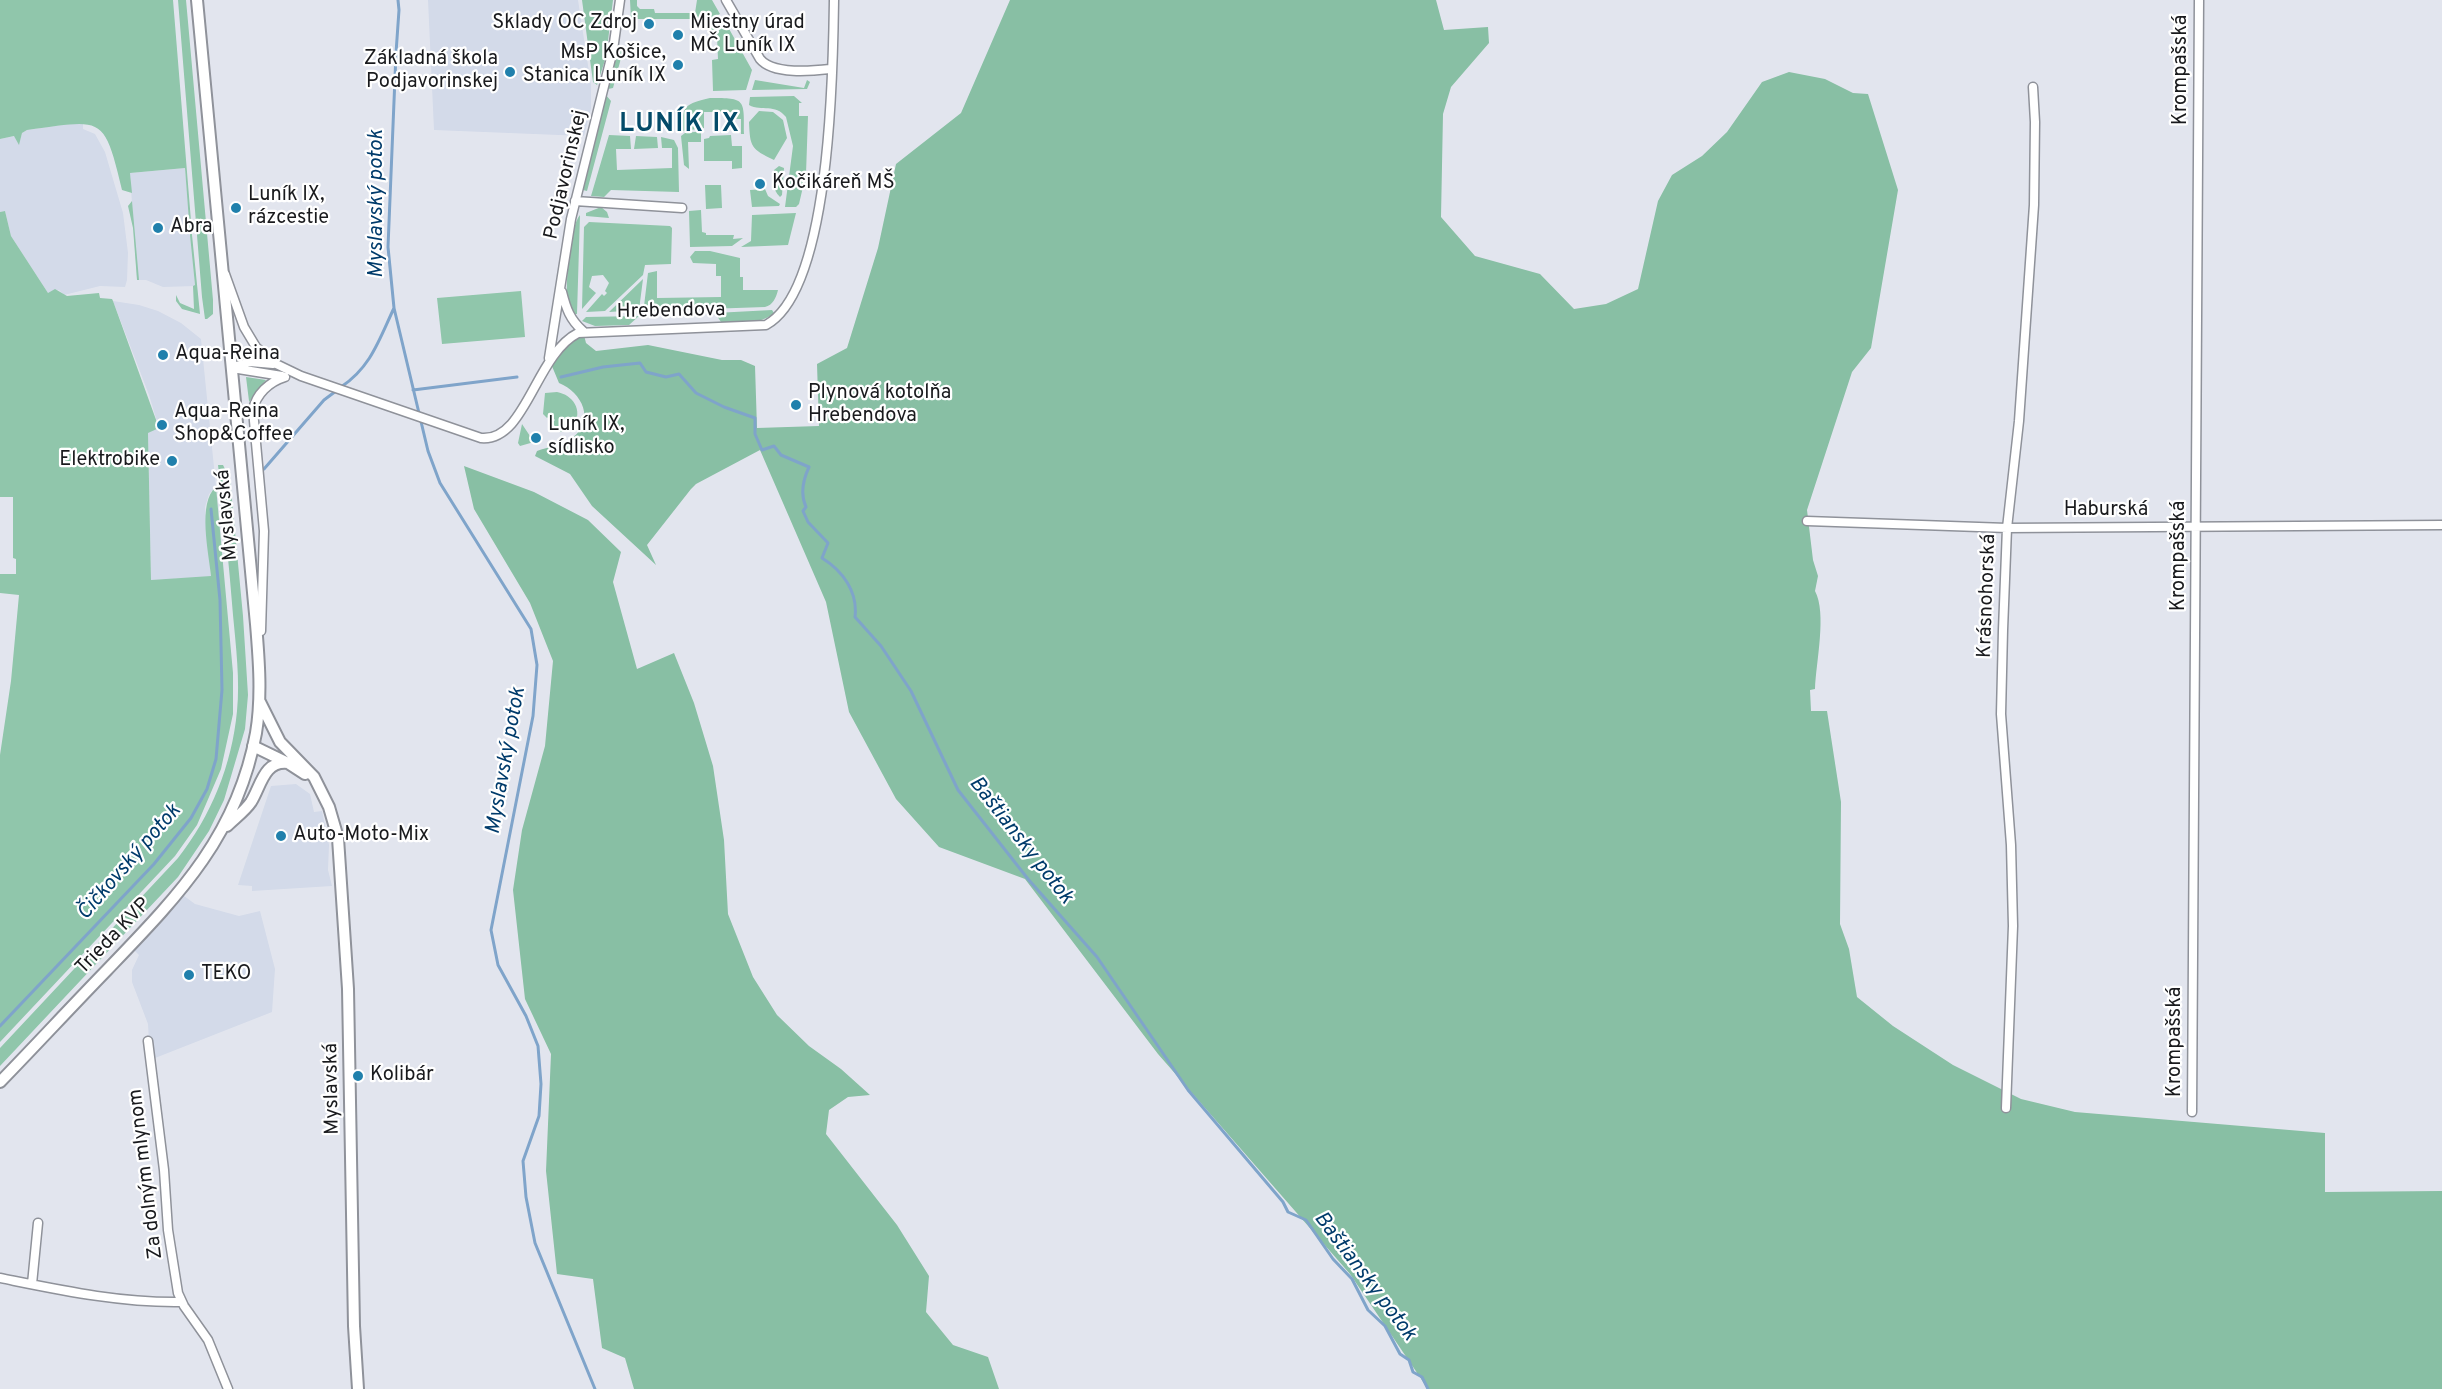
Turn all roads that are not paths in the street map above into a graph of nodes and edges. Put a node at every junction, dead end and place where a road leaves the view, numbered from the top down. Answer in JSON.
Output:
{"nodes":[{"id":1,"x":197,"y":0,"type":"edge"},
{"id":2,"x":620,"y":0,"type":"edge"},
{"id":3,"x":726,"y":0,"type":"edge"},
{"id":4,"x":834,"y":0,"type":"edge"},
{"id":5,"x":2199,"y":0,"type":"edge"},
{"id":6,"x":830,"y":69,"type":"junction"},
{"id":7,"x":2033,"y":87,"type":"dead end"},
{"id":8,"x":575,"y":201,"type":"junction"},
{"id":9,"x":682,"y":208,"type":"dead end"},
{"id":10,"x":224,"y":270,"type":"junction"},
{"id":11,"x":561,"y":288,"type":"junction"},
{"id":12,"x":584,"y":331,"type":"junction"},
{"id":13,"x":549,"y":359,"type":"junction"},
{"id":14,"x":279,"y":366,"type":"junction"},
{"id":15,"x":232,"y":368,"type":"junction"},
{"id":16,"x":301,"y":376,"type":"junction"},
{"id":17,"x":285,"y":377,"type":"junction"},
{"id":18,"x":1807,"y":521,"type":"dead end"},
{"id":19,"x":2442,"y":525,"type":"edge"},
{"id":20,"x":2007,"y":528,"type":"junction"},
{"id":21,"x":2196,"y":528,"type":"junction"},
{"id":22,"x":259,"y":673,"type":"junction"},
{"id":23,"x":260,"y":702,"type":"junction"},
{"id":24,"x":253,"y":746,"type":"junction"},
{"id":25,"x":288,"y":763,"type":"junction"},
{"id":26,"x":322,"y":792,"type":"junction"},
{"id":27,"x":219,"y":835,"type":"junction"},
{"id":28,"x":148,"y":1041,"type":"dead end"},
{"id":29,"x":0,"y":1082,"type":"edge"},
{"id":30,"x":2006,"y":1108,"type":"dead end"},
{"id":31,"x":2192,"y":1112,"type":"dead end"},
{"id":32,"x":38,"y":1222,"type":"dead end"},
{"id":33,"x":0,"y":1278,"type":"edge"},
{"id":34,"x":32,"y":1284,"type":"junction"},
{"id":35,"x":181,"y":1302,"type":"junction"},
{"id":36,"x":228,"y":1389,"type":"edge"},
{"id":37,"x":358,"y":1389,"type":"edge"}],
"edges":[{"from":1,"to":10,"type":"street","name":"Myslavská"},
{"from":2,"to":8,"type":"street","name":"Podjavorinskej"},
{"from":3,"to":6,"type":"street"},
{"from":4,"to":6,"type":"street","name":"Hrebendova"},
{"from":5,"to":21,"type":"street","name":"Krompašská"},
{"from":6,"to":12,"type":"street","name":"Hrebendova"},
{"from":7,"to":20,"type":"street","name":"Krásnohorská"},
{"from":8,"to":9,"type":"street"},
{"from":8,"to":11,"type":"street","name":"Podjavorinskej"},
{"from":10,"to":14,"type":"street"},
{"from":10,"to":15,"type":"street","name":"Myslavská"},
{"from":11,"to":12,"type":"street"},
{"from":11,"to":13,"type":"street","name":"Podjavorinskej"},
{"from":12,"to":13,"type":"street"},
{"from":13,"to":16,"type":"street"},
{"from":14,"to":15,"type":"street"},
{"from":14,"to":16,"type":"street"},
{"from":15,"to":17,"type":"street"},
{"from":15,"to":22,"type":"street","name":"Myslavská"},
{"from":16,"to":17,"type":"street"},
{"from":17,"to":22,"type":"street"},
{"from":18,"to":20,"type":"street","name":"Haburská"},
{"from":19,"to":21,"type":"street","name":"Haburská"},
{"from":20,"to":21,"type":"street","name":"Haburská"},
{"from":20,"to":30,"type":"street","name":"Krásnohorská"},
{"from":21,"to":31,"type":"street","name":"Krompašská"},
{"from":22,"to":23,"type":"street","name":"Myslavská"},
{"from":23,"to":24,"type":"street","name":"Trieda KVP"},
{"from":23,"to":26,"type":"street","name":"Myslavská"},
{"from":24,"to":25,"type":"street","name":"Myslavská"},
{"from":24,"to":27,"type":"street","name":"Trieda KVP"},
{"from":25,"to":26,"type":"street","name":"Myslavská"},
{"from":25,"to":27,"type":"street"},
{"from":26,"to":37,"type":"street","name":"Myslavská"},
{"from":27,"to":29,"type":"street","name":"Trieda KVP"},
{"from":28,"to":35,"type":"street","name":"Za dolným mlynom"},
{"from":32,"to":34,"type":"street"},
{"from":33,"to":34,"type":"street"},
{"from":34,"to":35,"type":"street"},
{"from":35,"to":36,"type":"street","name":"Za dolným mlynom"}]}
